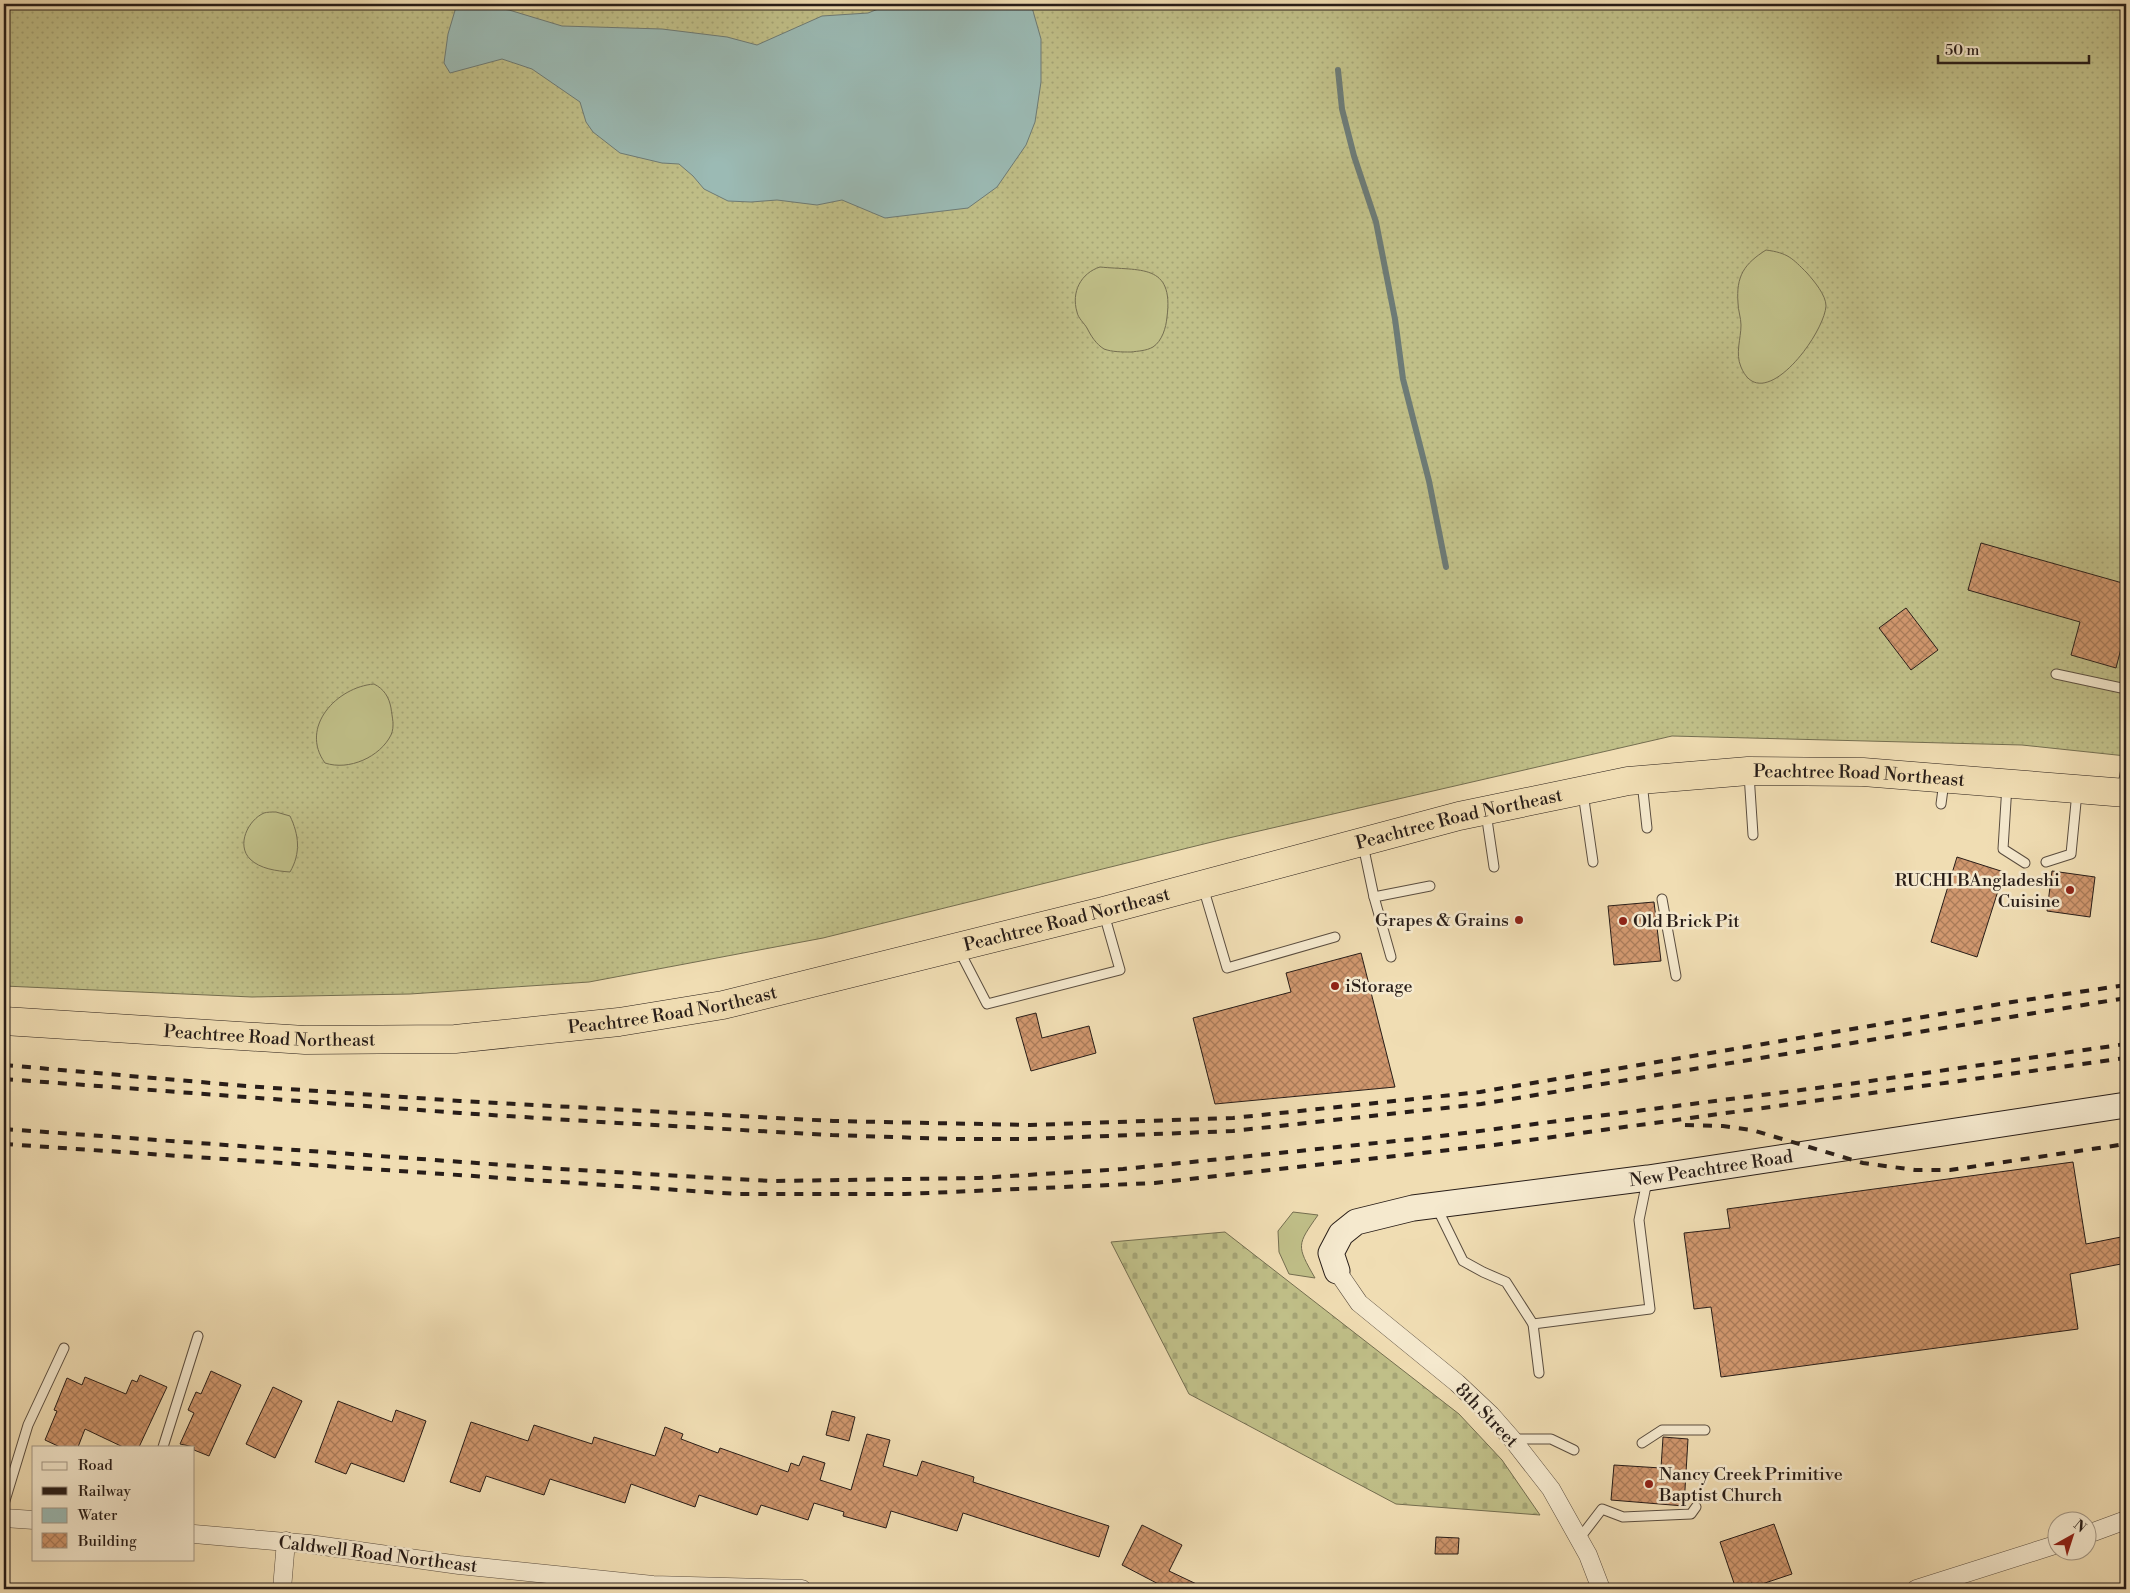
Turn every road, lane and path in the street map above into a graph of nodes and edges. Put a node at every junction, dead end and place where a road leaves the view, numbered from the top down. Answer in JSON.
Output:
{"nodes":[{"id":1,"x":2056,"y":674,"type":"dead end"},
{"id":2,"x":2126,"y":689,"type":"edge"},
{"id":3,"x":1748,"y":771,"type":"junction"},
{"id":4,"x":1641,"y":780,"type":"junction"},
{"id":5,"x":2008,"y":782,"type":"junction"},
{"id":6,"x":2125,"y":785,"type":"edge"},
{"id":7,"x":2077,"y":789,"type":"junction"},
{"id":8,"x":1582,"y":790,"type":"junction"},
{"id":9,"x":1486,"y":811,"type":"junction"},
{"id":10,"x":1647,"y":828,"type":"dead end"},
{"id":11,"x":1753,"y":835,"type":"dead end"},
{"id":12,"x":1362,"y":842,"type":"junction"},
{"id":13,"x":1593,"y":862,"type":"dead end"},
{"id":14,"x":2046,"y":862,"type":"dead end"},
{"id":15,"x":2025,"y":863,"type":"dead end"},
{"id":16,"x":1494,"y":867,"type":"dead end"},
{"id":17,"x":1203,"y":884,"type":"junction"},
{"id":18,"x":1430,"y":886,"type":"dead end"},
{"id":19,"x":1374,"y":897,"type":"junction"},
{"id":20,"x":1662,"y":899,"type":"dead end"},
{"id":21,"x":1103,"y":911,"type":"junction"},
{"id":22,"x":1335,"y":936,"type":"dead end"},
{"id":23,"x":957,"y":947,"type":"junction"},
{"id":24,"x":1391,"y":957,"type":"dead end"},
{"id":25,"x":1676,"y":976,"type":"dead end"},
{"id":26,"x":4,"y":1021,"type":"edge"},
{"id":27,"x":2126,"y":1105,"type":"edge"},
{"id":28,"x":1648,"y":1178,"type":"junction"},
{"id":29,"x":1436,"y":1205,"type":"junction"},
{"id":30,"x":1336,"y":1272,"type":"joint"},
{"id":31,"x":1533,"y":1324,"type":"junction"},
{"id":32,"x":198,"y":1336,"type":"dead end"},
{"id":33,"x":64,"y":1348,"type":"dead end"},
{"id":34,"x":1539,"y":1373,"type":"dead end"},
{"id":35,"x":1705,"y":1430,"type":"dead end"},
{"id":36,"x":1512,"y":1439,"type":"junction"},
{"id":37,"x":1642,"y":1443,"type":"dead end"},
{"id":38,"x":163,"y":1446,"type":"edge"},
{"id":39,"x":1574,"y":1450,"type":"dead end"},
{"id":40,"x":4,"y":1504,"type":"edge"},
{"id":41,"x":1696,"y":1507,"type":"dead end"},
{"id":42,"x":4,"y":1518,"type":"edge"},
{"id":43,"x":32,"y":1520,"type":"edge"},
{"id":44,"x":2126,"y":1520,"type":"edge"},
{"id":45,"x":2098,"y":1530,"type":"edge"},
{"id":46,"x":195,"y":1534,"type":"edge"},
{"id":47,"x":1579,"y":1539,"type":"junction"},
{"id":48,"x":286,"y":1541,"type":"junction"},
{"id":49,"x":2048,"y":1547,"type":"edge"},
{"id":50,"x":282,"y":1589,"type":"edge"},
{"id":51,"x":802,"y":1589,"type":"edge"},
{"id":52,"x":1601,"y":1589,"type":"edge"},
{"id":53,"x":1916,"y":1589,"type":"edge"}],
"edges":[{"from":1,"to":2,"type":"lane"},
{"from":3,"to":4,"type":"highway","name":"Peachtree Road Northeast"},
{"from":3,"to":5,"type":"highway","name":"Peachtree Road Northeast"},
{"from":3,"to":11,"type":"lane"},
{"from":4,"to":8,"type":"highway","name":"Peachtree Road Northeast"},
{"from":4,"to":10,"type":"lane"},
{"from":5,"to":7,"type":"highway","name":"Peachtree Road Northeast"},
{"from":5,"to":15,"type":"lane"},
{"from":6,"to":7,"type":"highway","name":"Peachtree Road Northeast"},
{"from":7,"to":14,"type":"lane"},
{"from":8,"to":9,"type":"highway","name":"Peachtree Road Northeast"},
{"from":8,"to":13,"type":"lane"},
{"from":9,"to":12,"type":"highway","name":"Peachtree Road Northeast"},
{"from":9,"to":16,"type":"lane"},
{"from":12,"to":17,"type":"highway","name":"Peachtree Road Northeast"},
{"from":12,"to":19,"type":"lane"},
{"from":17,"to":21,"type":"highway","name":"Peachtree Road Northeast"},
{"from":17,"to":22,"type":"lane"},
{"from":18,"to":19,"type":"lane"},
{"from":19,"to":24,"type":"lane"},
{"from":20,"to":25,"type":"lane"},
{"from":21,"to":23,"type":"highway","name":"Peachtree Road Northeast"},
{"from":21,"to":23,"type":"lane"},
{"from":23,"to":26,"type":"highway","name":"Peachtree Road Northeast"},
{"from":27,"to":28,"type":"street","name":"New Peachtree Road"},
{"from":28,"to":29,"type":"street","name":"New Peachtree Road"},
{"from":28,"to":31,"type":"lane"},
{"from":29,"to":30,"type":"street","name":"New Peachtree Road"},
{"from":29,"to":31,"type":"lane"},
{"from":30,"to":36,"type":"street","name":"8th Street"},
{"from":31,"to":34,"type":"lane"},
{"from":32,"to":38,"type":"lane"},
{"from":33,"to":40,"type":"lane"},
{"from":35,"to":37,"type":"lane"},
{"from":36,"to":39,"type":"lane"},
{"from":36,"to":47,"type":"street","name":"8th Street"},
{"from":41,"to":47,"type":"lane"},
{"from":42,"to":43,"type":"street"},
{"from":44,"to":45,"type":"street"},
{"from":46,"to":48,"type":"street","name":"Caldwell Road Northeast"},
{"from":47,"to":52,"type":"street","name":"8th Street"},
{"from":48,"to":50,"type":"street"},
{"from":48,"to":51,"type":"street","name":"Caldwell Road Northeast"},
{"from":49,"to":53,"type":"street"}]}
